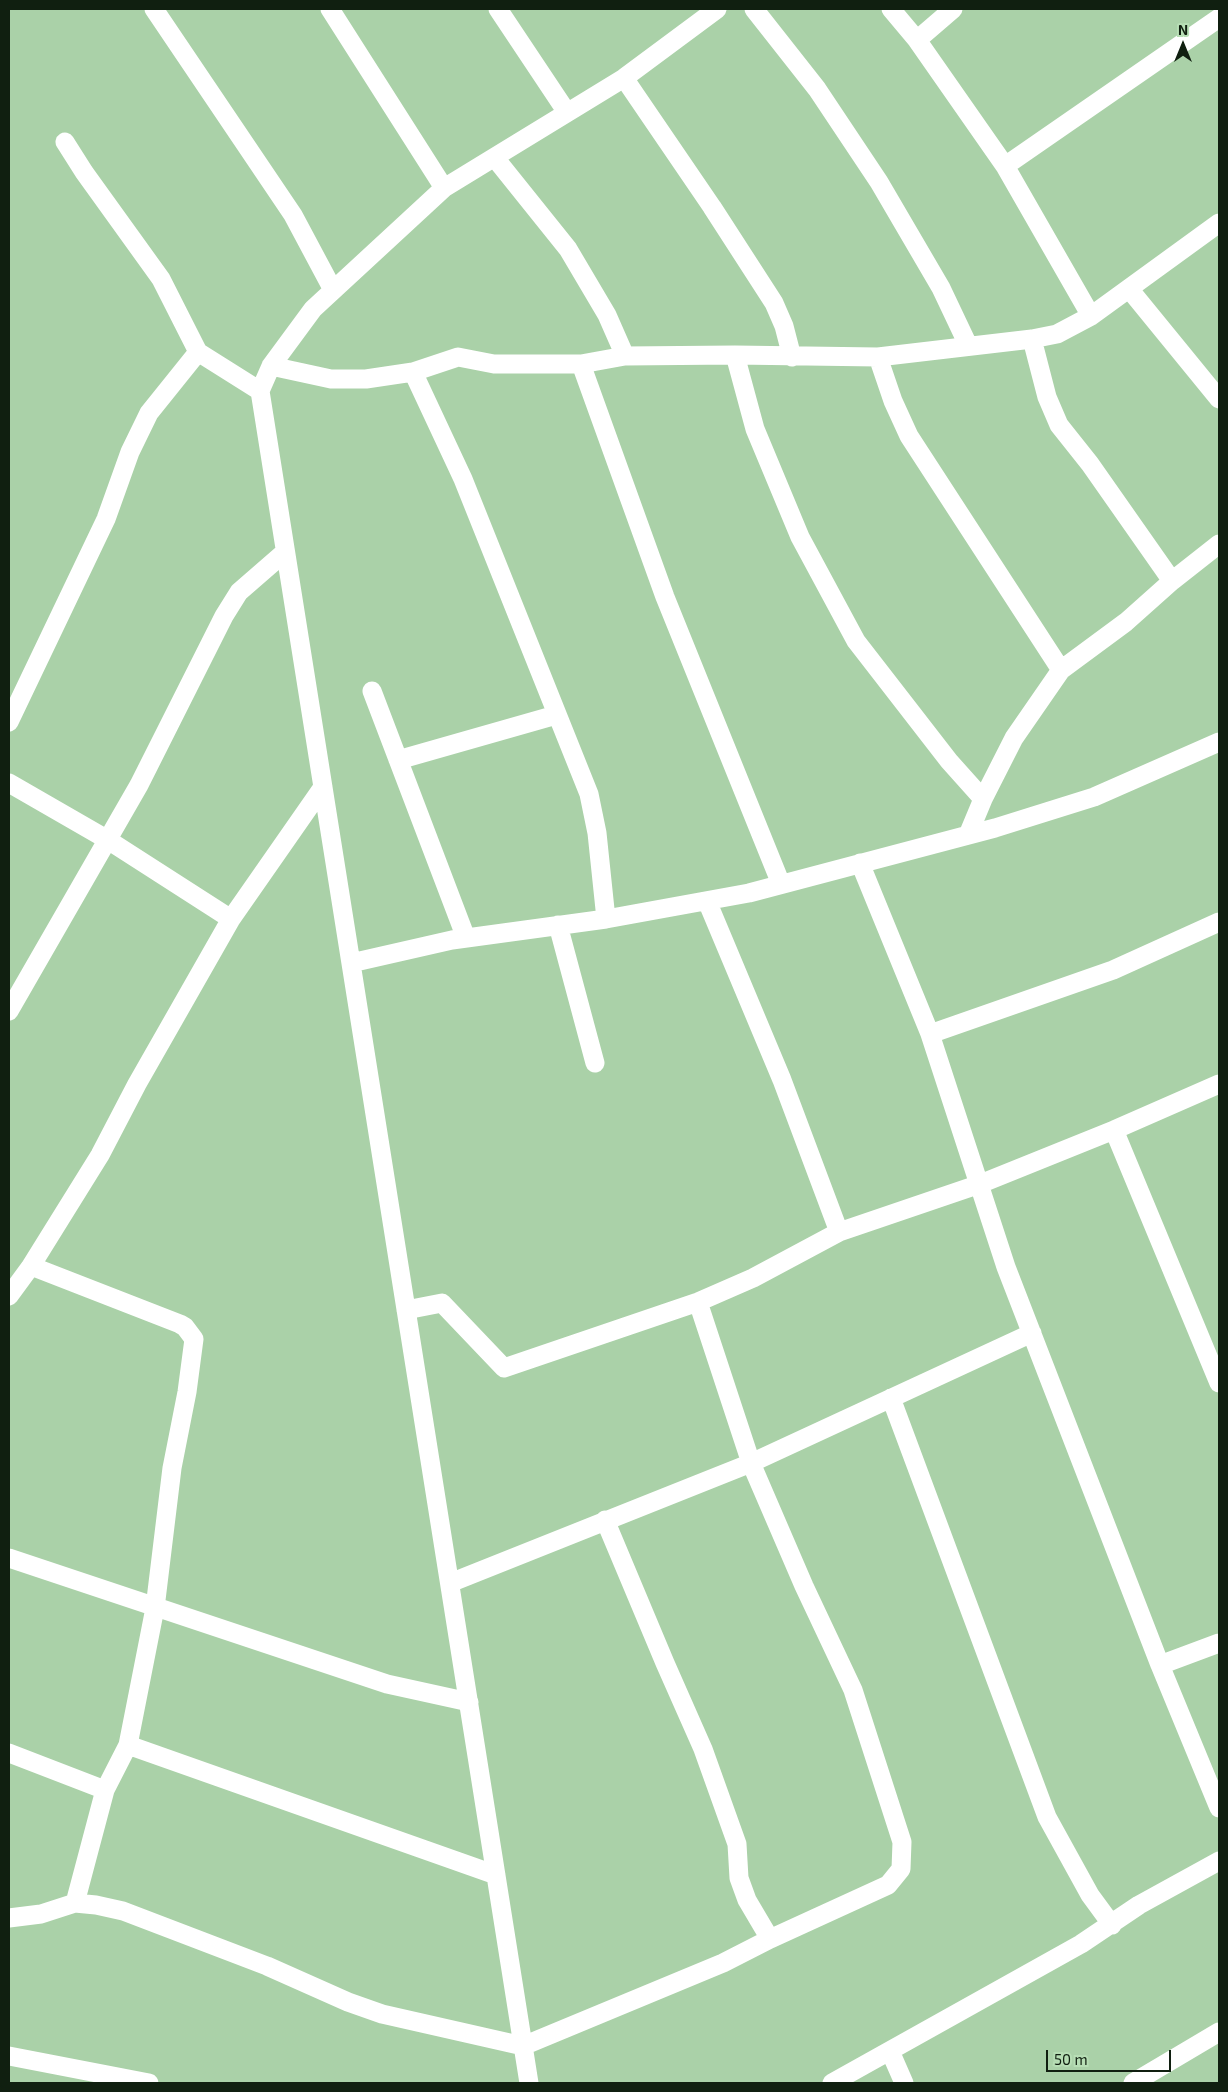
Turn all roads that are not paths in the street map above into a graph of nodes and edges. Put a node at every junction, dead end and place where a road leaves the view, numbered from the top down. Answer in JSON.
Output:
{"nodes":[{"id":1,"x":154,"y":9,"type":"edge"},
{"id":2,"x":330,"y":9,"type":"edge"},
{"id":3,"x":498,"y":9,"type":"edge"},
{"id":4,"x":754,"y":9,"type":"edge"},
{"id":5,"x":891,"y":9,"type":"edge"},
{"id":6,"x":953,"y":9,"type":"edge"},
{"id":7,"x":708,"y":11,"type":"edge"},
{"id":8,"x":1219,"y":18,"type":"edge"},
{"id":9,"x":917,"y":40,"type":"junction"},
{"id":10,"x":624,"y":78,"type":"junction"},
{"id":11,"x":566,"y":112,"type":"junction"},
{"id":12,"x":65,"y":142,"type":"dead end"},
{"id":13,"x":495,"y":158,"type":"junction"},
{"id":14,"x":1005,"y":166,"type":"junction"},
{"id":15,"x":444,"y":188,"type":"junction"},
{"id":16,"x":1219,"y":223,"type":"edge"},
{"id":17,"x":333,"y":290,"type":"junction"},
{"id":18,"x":1130,"y":290,"type":"junction"},
{"id":19,"x":1091,"y":316,"type":"junction"},
{"id":20,"x":1032,"y":339,"type":"junction"},
{"id":21,"x":968,"y":346,"type":"junction"},
{"id":22,"x":198,"y":352,"type":"junction"},
{"id":23,"x":736,"y":355,"type":"junction"},
{"id":24,"x":625,"y":356,"type":"junction"},
{"id":25,"x":792,"y":357,"type":"junction"},
{"id":26,"x":878,"y":357,"type":"junction"},
{"id":27,"x":582,"y":364,"type":"junction"},
{"id":28,"x":271,"y":366,"type":"junction"},
{"id":29,"x":412,"y":372,"type":"junction"},
{"id":30,"x":260,"y":391,"type":"junction"},
{"id":31,"x":1219,"y":399,"type":"edge"},
{"id":32,"x":1219,"y":544,"type":"edge"},
{"id":33,"x":285,"y":552,"type":"junction"},
{"id":34,"x":1172,"y":581,"type":"junction"},
{"id":35,"x":1061,"y":670,"type":"junction"},
{"id":36,"x":372,"y":690,"type":"dead end"},
{"id":37,"x":556,"y":715,"type":"junction"},
{"id":38,"x":9,"y":722,"type":"edge"},
{"id":39,"x":1219,"y":742,"type":"edge"},
{"id":40,"x":398,"y":760,"type":"junction"},
{"id":41,"x":9,"y":783,"type":"edge"},
{"id":42,"x":322,"y":787,"type":"junction"},
{"id":43,"x":982,"y":799,"type":"junction"},
{"id":44,"x":968,"y":835,"type":"junction"},
{"id":45,"x":108,"y":840,"type":"junction"},
{"id":46,"x":860,"y":863,"type":"junction"},
{"id":47,"x":781,"y":884,"type":"junction"},
{"id":48,"x":707,"y":901,"type":"junction"},
{"id":49,"x":231,"y":919,"type":"junction"},
{"id":50,"x":606,"y":919,"type":"junction"},
{"id":51,"x":1219,"y":922,"type":"edge"},
{"id":52,"x":558,"y":925,"type":"junction"},
{"id":53,"x":466,"y":938,"type":"junction"},
{"id":54,"x":351,"y":963,"type":"junction"},
{"id":55,"x":9,"y":1011,"type":"edge"},
{"id":56,"x":930,"y":1034,"type":"junction"},
{"id":57,"x":595,"y":1063,"type":"dead end"},
{"id":58,"x":1219,"y":1084,"type":"edge"},
{"id":59,"x":1114,"y":1130,"type":"junction"},
{"id":60,"x":980,"y":1184,"type":"junction"},
{"id":61,"x":839,"y":1232,"type":"junction"},
{"id":62,"x":31,"y":1266,"type":"junction"},
{"id":63,"x":9,"y":1296,"type":"edge"},
{"id":64,"x":698,"y":1302,"type":"junction"},
{"id":65,"x":406,"y":1310,"type":"junction"},
{"id":66,"x":1032,"y":1333,"type":"junction"},
{"id":67,"x":1219,"y":1383,"type":"edge"},
{"id":68,"x":891,"y":1398,"type":"junction"},
{"id":69,"x":751,"y":1463,"type":"junction"},
{"id":70,"x":605,"y":1520,"type":"junction"},
{"id":71,"x":9,"y":1558,"type":"edge"},
{"id":72,"x":450,"y":1584,"type":"junction"},
{"id":73,"x":155,"y":1608,"type":"junction"},
{"id":74,"x":1219,"y":1644,"type":"edge"},
{"id":75,"x":1160,"y":1665,"type":"junction"},
{"id":76,"x":468,"y":1702,"type":"junction"},
{"id":77,"x":128,"y":1745,"type":"junction"},
{"id":78,"x":9,"y":1753,"type":"edge"},
{"id":79,"x":105,"y":1790,"type":"junction"},
{"id":80,"x":1219,"y":1808,"type":"edge"},
{"id":81,"x":1219,"y":1861,"type":"edge"},
{"id":82,"x":496,"y":1875,"type":"junction"},
{"id":83,"x":76,"y":1903,"type":"junction"},
{"id":84,"x":9,"y":1918,"type":"edge"},
{"id":85,"x":1112,"y":1925,"type":"junction"},
{"id":86,"x":770,"y":1939,"type":"junction"},
{"id":87,"x":1219,"y":2032,"type":"edge"},
{"id":88,"x":524,"y":2046,"type":"junction"},
{"id":89,"x":890,"y":2051,"type":"junction"},
{"id":90,"x":9,"y":2056,"type":"edge"},
{"id":91,"x":149,"y":2083,"type":"edge"},
{"id":92,"x":529,"y":2083,"type":"edge"},
{"id":93,"x":832,"y":2083,"type":"edge"},
{"id":94,"x":904,"y":2083,"type":"edge"},
{"id":95,"x":1133,"y":2083,"type":"edge"}],
"edges":[{"from":1,"to":17,"type":"street"},
{"from":2,"to":15,"type":"street"},
{"from":3,"to":11,"type":"street"},
{"from":4,"to":21,"type":"street"},
{"from":5,"to":9,"type":"street"},
{"from":6,"to":9,"type":"street"},
{"from":7,"to":10,"type":"street"},
{"from":8,"to":14,"type":"street"},
{"from":9,"to":14,"type":"street"},
{"from":10,"to":11,"type":"street"},
{"from":10,"to":25,"type":"street"},
{"from":11,"to":13,"type":"street"},
{"from":12,"to":22,"type":"street"},
{"from":13,"to":15,"type":"street"},
{"from":13,"to":24,"type":"street"},
{"from":14,"to":19,"type":"street"},
{"from":15,"to":17,"type":"street"},
{"from":16,"to":18,"type":"street"},
{"from":17,"to":28,"type":"street"},
{"from":18,"to":19,"type":"street"},
{"from":18,"to":31,"type":"street"},
{"from":19,"to":20,"type":"street"},
{"from":20,"to":21,"type":"street"},
{"from":20,"to":34,"type":"street"},
{"from":21,"to":26,"type":"street"},
{"from":22,"to":30,"type":"street"},
{"from":22,"to":38,"type":"street"},
{"from":23,"to":24,"type":"street"},
{"from":23,"to":25,"type":"street"},
{"from":23,"to":43,"type":"street"},
{"from":24,"to":27,"type":"street"},
{"from":25,"to":26,"type":"street"},
{"from":26,"to":35,"type":"street"},
{"from":27,"to":29,"type":"street"},
{"from":27,"to":47,"type":"street"},
{"from":28,"to":29,"type":"street"},
{"from":28,"to":30,"type":"street"},
{"from":29,"to":37,"type":"street"},
{"from":30,"to":33,"type":"street"},
{"from":32,"to":34,"type":"street"},
{"from":33,"to":42,"type":"street"},
{"from":33,"to":45,"type":"street"},
{"from":34,"to":35,"type":"street"},
{"from":35,"to":43,"type":"street"},
{"from":36,"to":40,"type":"street"},
{"from":37,"to":40,"type":"street"},
{"from":37,"to":50,"type":"street"},
{"from":39,"to":44,"type":"street"},
{"from":40,"to":53,"type":"street"},
{"from":41,"to":45,"type":"street"},
{"from":42,"to":49,"type":"street"},
{"from":42,"to":54,"type":"street"},
{"from":43,"to":44,"type":"street"},
{"from":44,"to":46,"type":"street"},
{"from":45,"to":49,"type":"street"},
{"from":45,"to":55,"type":"street"},
{"from":46,"to":47,"type":"street"},
{"from":46,"to":56,"type":"street"},
{"from":47,"to":48,"type":"street"},
{"from":48,"to":50,"type":"street"},
{"from":48,"to":61,"type":"street"},
{"from":49,"to":62,"type":"street"},
{"from":50,"to":52,"type":"street"},
{"from":51,"to":56,"type":"street"},
{"from":52,"to":53,"type":"street"},
{"from":52,"to":57,"type":"street"},
{"from":53,"to":54,"type":"street"},
{"from":54,"to":65,"type":"street"},
{"from":56,"to":60,"type":"street"},
{"from":58,"to":59,"type":"street"},
{"from":59,"to":60,"type":"street"},
{"from":59,"to":67,"type":"street"},
{"from":60,"to":61,"type":"street"},
{"from":60,"to":66,"type":"street"},
{"from":61,"to":64,"type":"street"},
{"from":62,"to":63,"type":"street"},
{"from":62,"to":73,"type":"street"},
{"from":64,"to":65,"type":"street"},
{"from":64,"to":69,"type":"street"},
{"from":65,"to":72,"type":"street"},
{"from":66,"to":68,"type":"street"},
{"from":66,"to":75,"type":"street"},
{"from":68,"to":69,"type":"street"},
{"from":68,"to":85,"type":"street"},
{"from":69,"to":70,"type":"street"},
{"from":69,"to":86,"type":"street"},
{"from":70,"to":72,"type":"street"},
{"from":70,"to":86,"type":"street"},
{"from":71,"to":73,"type":"street"},
{"from":72,"to":76,"type":"street"},
{"from":73,"to":76,"type":"street"},
{"from":73,"to":77,"type":"street"},
{"from":74,"to":75,"type":"street"},
{"from":75,"to":80,"type":"street"},
{"from":76,"to":82,"type":"street"},
{"from":77,"to":79,"type":"street"},
{"from":77,"to":82,"type":"street"},
{"from":78,"to":79,"type":"street"},
{"from":79,"to":83,"type":"street"},
{"from":81,"to":85,"type":"street"},
{"from":82,"to":88,"type":"street"},
{"from":83,"to":84,"type":"street"},
{"from":83,"to":88,"type":"street"},
{"from":85,"to":89,"type":"street"},
{"from":86,"to":88,"type":"street"},
{"from":87,"to":95,"type":"street"},
{"from":88,"to":92,"type":"street"},
{"from":89,"to":93,"type":"street"},
{"from":89,"to":94,"type":"street"},
{"from":90,"to":91,"type":"street"}]}
